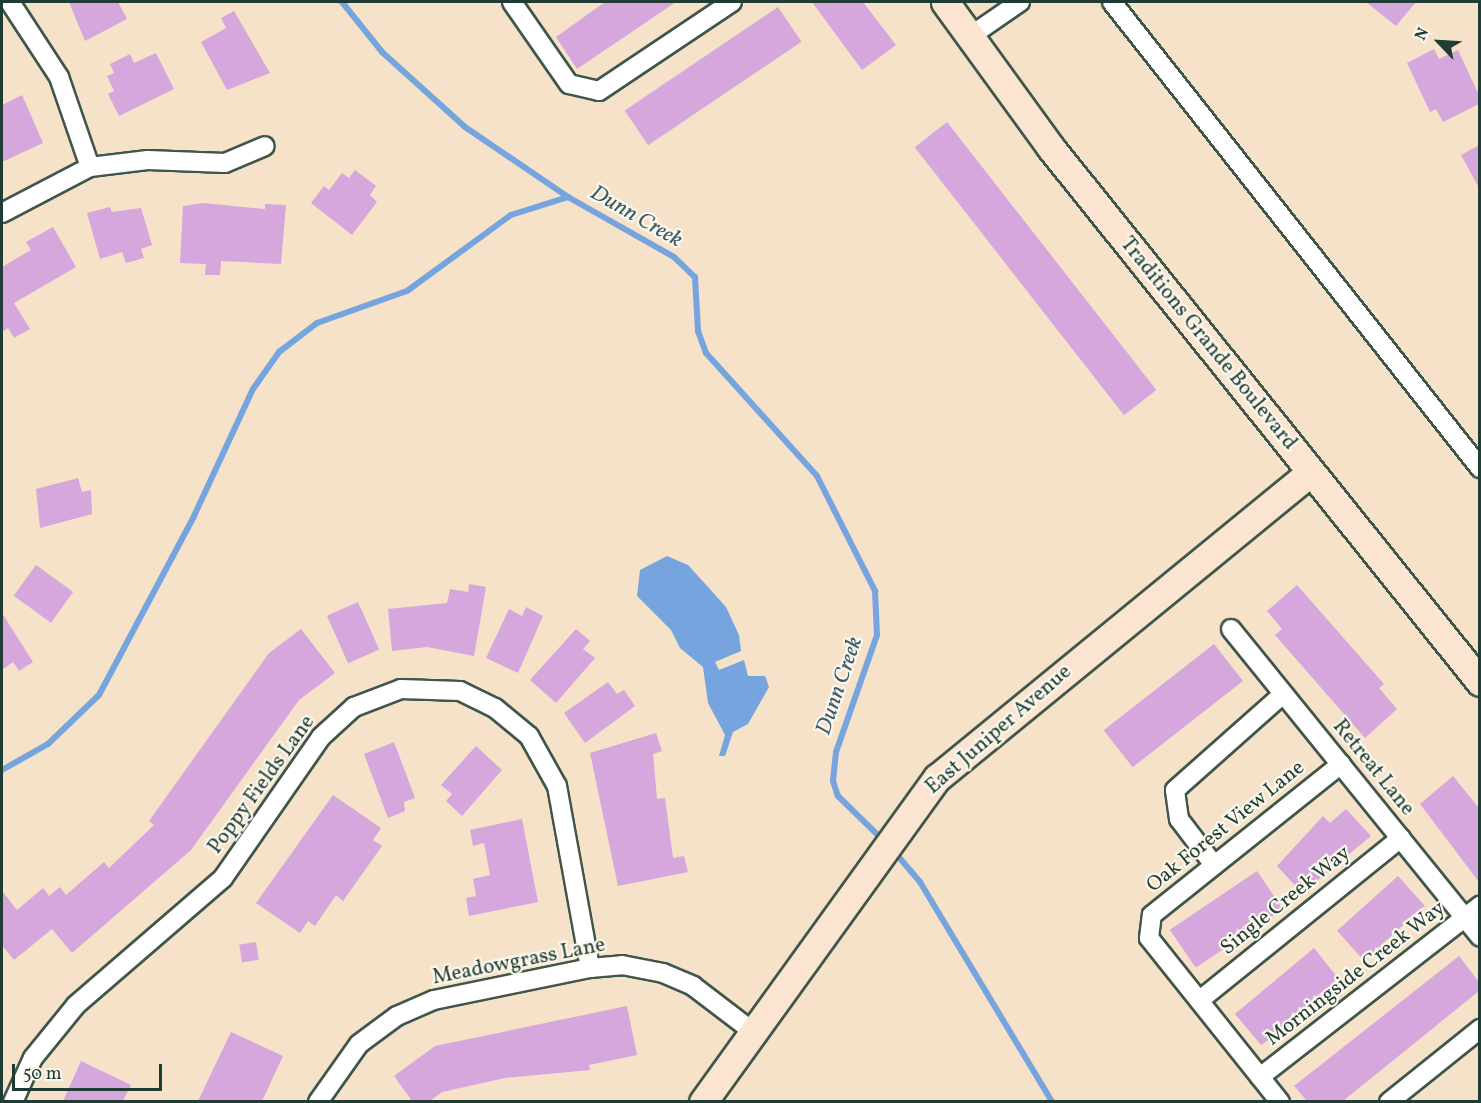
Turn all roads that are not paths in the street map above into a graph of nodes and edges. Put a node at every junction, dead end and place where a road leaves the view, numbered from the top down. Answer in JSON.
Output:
{"nodes":[{"id":1,"x":10,"y":2,"type":"edge"},
{"id":2,"x":512,"y":2,"type":"edge"},
{"id":3,"x":732,"y":2,"type":"edge"},
{"id":4,"x":945,"y":2,"type":"edge"},
{"id":5,"x":1020,"y":2,"type":"edge"},
{"id":6,"x":1112,"y":2,"type":"edge"},
{"id":7,"x":969,"y":37,"type":"junction"},
{"id":8,"x":265,"y":146,"type":"dead end"},
{"id":9,"x":90,"y":166,"type":"junction"},
{"id":10,"x":2,"y":213,"type":"edge"},
{"id":11,"x":1479,"y":468,"type":"edge"},
{"id":12,"x":1311,"y":472,"type":"junction"},
{"id":13,"x":1232,"y":629,"type":"dead end"},
{"id":14,"x":1479,"y":682,"type":"edge"},
{"id":15,"x":1282,"y":694,"type":"junction"},
{"id":16,"x":1341,"y":764,"type":"junction"},
{"id":17,"x":1401,"y":838,"type":"junction"},
{"id":18,"x":1214,"y":865,"type":"junction"},
{"id":19,"x":1479,"y":906,"type":"edge"},
{"id":20,"x":1465,"y":918,"type":"junction"},
{"id":21,"x":1479,"y":937,"type":"edge"},
{"id":22,"x":590,"y":968,"type":"junction"},
{"id":23,"x":1200,"y":1000,"type":"junction"},
{"id":24,"x":1479,"y":1029,"type":"edge"},
{"id":25,"x":752,"y":1031,"type":"junction"},
{"id":26,"x":1260,"y":1077,"type":"junction"},
{"id":27,"x":13,"y":1101,"type":"edge"},
{"id":28,"x":318,"y":1101,"type":"edge"},
{"id":29,"x":703,"y":1101,"type":"edge"},
{"id":30,"x":1280,"y":1101,"type":"edge"},
{"id":31,"x":1389,"y":1101,"type":"edge"}],
"edges":[{"from":1,"to":9,"type":"street"},
{"from":2,"to":3,"type":"street"},
{"from":4,"to":7,"type":"street","name":"Traditions Grande Boulevard"},
{"from":5,"to":7,"type":"street"},
{"from":6,"to":11,"type":"street"},
{"from":7,"to":12,"type":"street","name":"Traditions Grande Boulevard"},
{"from":8,"to":9,"type":"street"},
{"from":9,"to":10,"type":"street"},
{"from":12,"to":14,"type":"street","name":"Traditions Grande Boulevard"},
{"from":12,"to":25,"type":"street","name":"East Juniper Avenue"},
{"from":13,"to":15,"type":"street","name":"Retreat Lane"},
{"from":15,"to":16,"type":"street","name":"Retreat Lane"},
{"from":15,"to":18,"type":"street"},
{"from":16,"to":17,"type":"street","name":"Retreat Lane"},
{"from":16,"to":18,"type":"street","name":"Oak Forest View Lane"},
{"from":17,"to":20,"type":"street","name":"Retreat Lane"},
{"from":17,"to":23,"type":"street","name":"Single Creek Way"},
{"from":18,"to":23,"type":"street","name":"Oak Forest View Lane"},
{"from":19,"to":20,"type":"street","name":"Morningside Creek Way"},
{"from":20,"to":21,"type":"street","name":"Retreat Lane"},
{"from":20,"to":26,"type":"street","name":"Morningside Creek Way"},
{"from":22,"to":25,"type":"street","name":"Meadowgrass Lane"},
{"from":22,"to":27,"type":"street","name":"Poppy Fields Lane"},
{"from":22,"to":28,"type":"street","name":"Meadowgrass Lane"},
{"from":23,"to":26,"type":"street","name":"Oak Forest View Lane"},
{"from":24,"to":31,"type":"street"},
{"from":25,"to":29,"type":"street","name":"East Juniper Avenue"},
{"from":26,"to":30,"type":"street","name":"Oak Forest View Lane"}]}
